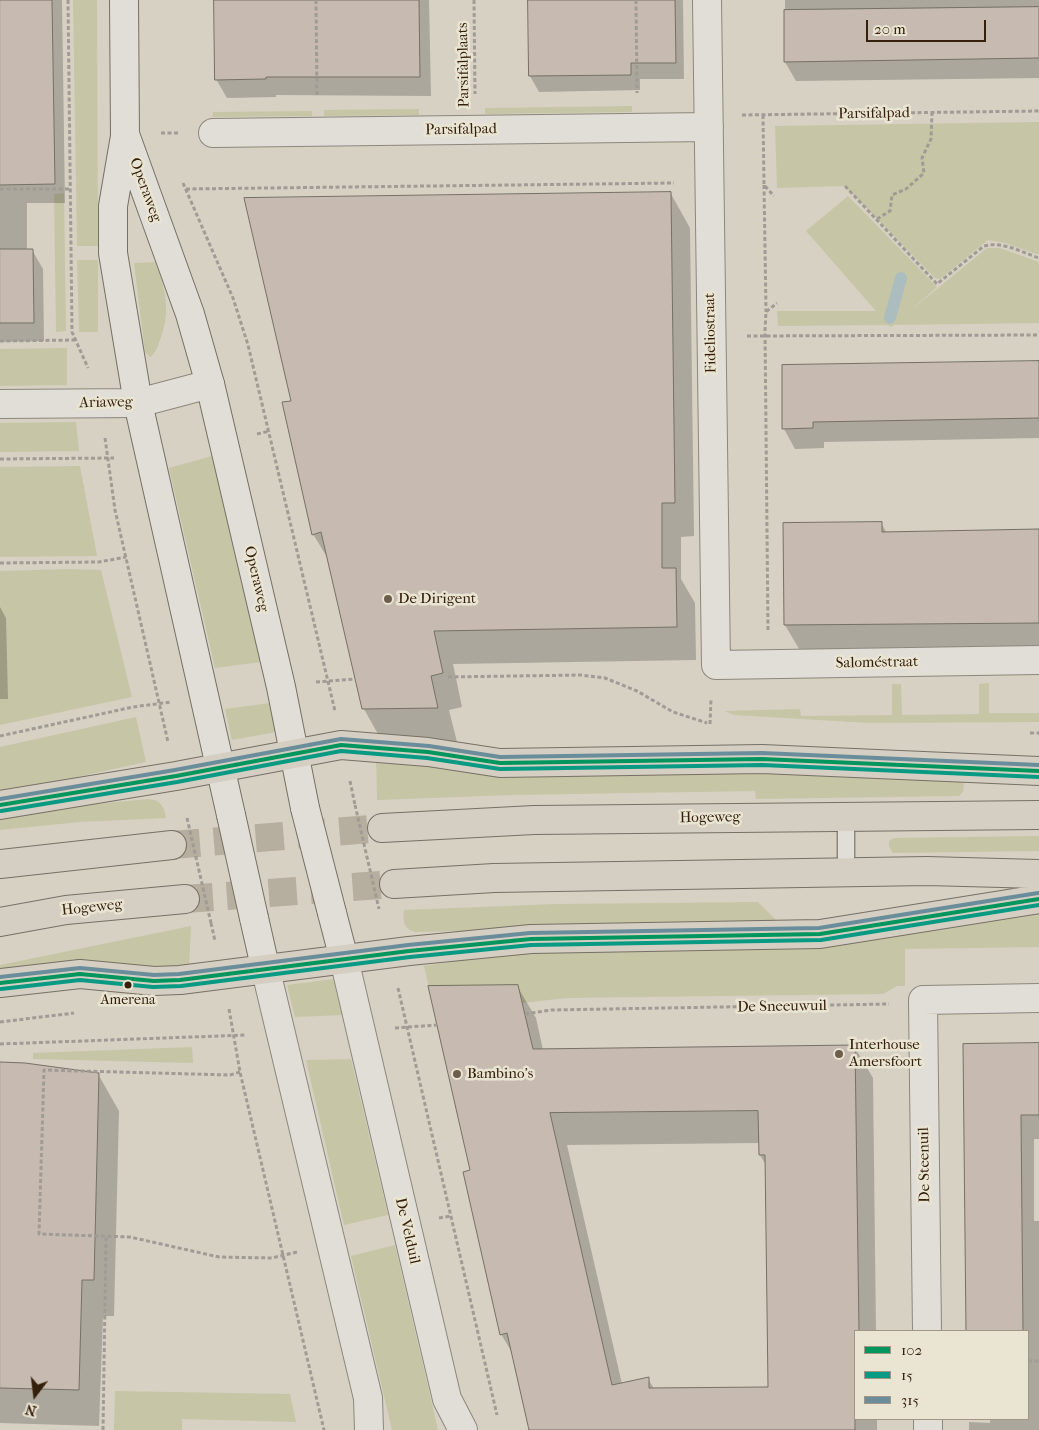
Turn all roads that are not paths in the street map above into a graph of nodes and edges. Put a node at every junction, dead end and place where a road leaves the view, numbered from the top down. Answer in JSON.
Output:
{"nodes":[{"id":1,"x":124,"y":0,"type":"edge"},
{"id":2,"x":707,"y":0,"type":"edge"},
{"id":3,"x":708,"y":122,"type":"junction"},
{"id":4,"x":213,"y":133,"type":"dead end"},
{"id":5,"x":125,"y":136,"type":"junction"},
{"id":6,"x":210,"y":384,"type":"junction"},
{"id":7,"x":138,"y":403,"type":"junction"},
{"id":8,"x":0,"y":404,"type":"edge"},
{"id":9,"x":1039,"y":660,"type":"edge"},
{"id":10,"x":716,"y":665,"type":"joint"},
{"id":11,"x":295,"y":754,"type":"junction"},
{"id":12,"x":220,"y":768,"type":"junction"},
{"id":13,"x":1039,"y":771,"type":"edge"},
{"id":14,"x":0,"y":804,"type":"edge"},
{"id":15,"x":1039,"y":815,"type":"edge"},
{"id":16,"x":846,"y":816,"type":"junction"},
{"id":17,"x":382,"y":828,"type":"tunnel mouth"},
{"id":18,"x":172,"y":845,"type":"tunnel mouth"},
{"id":19,"x":0,"y":864,"type":"edge"},
{"id":20,"x":846,"y":873,"type":"junction"},
{"id":21,"x":1039,"y":874,"type":"edge"},
{"id":22,"x":394,"y":884,"type":"tunnel mouth"},
{"id":23,"x":185,"y":899,"type":"tunnel mouth"},
{"id":24,"x":1039,"y":899,"type":"edge"},
{"id":25,"x":0,"y":922,"type":"edge"},
{"id":26,"x":344,"y":960,"type":"junction"},
{"id":27,"x":266,"y":971,"type":"junction"},
{"id":28,"x":0,"y":984,"type":"edge"},
{"id":29,"x":1039,"y":998,"type":"edge"},
{"id":30,"x":359,"y":1030,"type":"joint"},
{"id":31,"x":927,"y":1330,"type":"edge"},
{"id":32,"x":368,"y":1430,"type":"edge"},
{"id":33,"x":463,"y":1430,"type":"edge"}],
"edges":[{"from":1,"to":5,"type":"street","name":"Operaweg"},
{"from":2,"to":3,"type":"street","name":"Fideliostraat"},
{"from":3,"to":4,"type":"street","name":"Parsifalpad"},
{"from":3,"to":10,"type":"street","name":"Fideliostraat"},
{"from":5,"to":6,"type":"street","name":"Operaweg"},
{"from":5,"to":7,"type":"street","name":"Operaweg"},
{"from":6,"to":7,"type":"street","name":"Ariaweg"},
{"from":6,"to":11,"type":"street","name":"Operaweg"},
{"from":7,"to":8,"type":"street","name":"Ariaweg"},
{"from":7,"to":12,"type":"street","name":"Operaweg"},
{"from":9,"to":10,"type":"street","name":"Saloméstraat"},
{"from":11,"to":12,"type":"main road"},
{"from":11,"to":13,"type":"main road"},
{"from":11,"to":26,"type":"street","name":"Operaweg","bridge":true},
{"from":12,"to":14,"type":"main road"},
{"from":12,"to":27,"type":"street","name":"Operaweg","bridge":true},
{"from":15,"to":16,"type":"main road","name":"Hogeweg"},
{"from":16,"to":17,"type":"main road","name":"Hogeweg"},
{"from":16,"to":20,"type":"lane"},
{"from":18,"to":19,"type":"main road"},
{"from":20,"to":21,"type":"main road"},
{"from":20,"to":22,"type":"main road"},
{"from":23,"to":25,"type":"main road","name":"Hogeweg"},
{"from":24,"to":26,"type":"main road"},
{"from":26,"to":27,"type":"main road"},
{"from":26,"to":30,"type":"street","name":"Operaweg"},
{"from":27,"to":28,"type":"main road"},
{"from":27,"to":32,"type":"street","name":"Operaweg"},
{"from":29,"to":31,"type":"street","name":"De Steenuil"},
{"from":30,"to":33,"type":"street","name":"De Velduil"}]}
